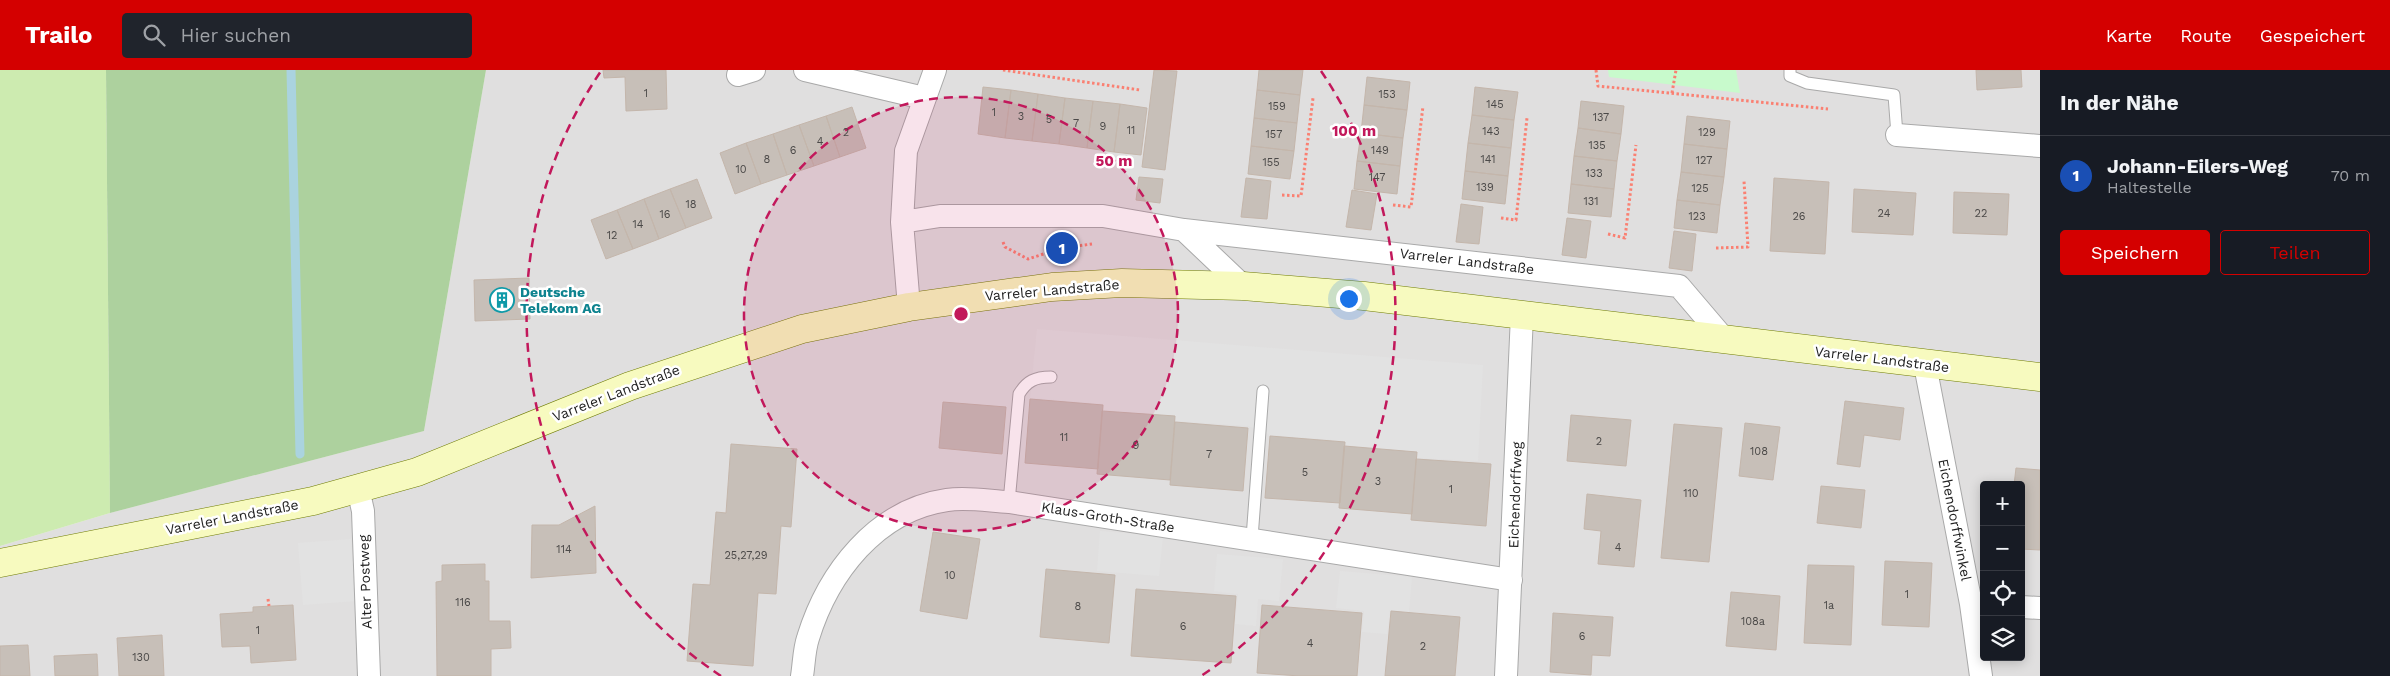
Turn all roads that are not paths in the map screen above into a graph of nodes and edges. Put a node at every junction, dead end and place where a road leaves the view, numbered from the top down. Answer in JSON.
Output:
{"nodes":[{"id":1,"x":806,"y":70,"type":"edge"},
{"id":2,"x":935,"y":70,"type":"edge"},
{"id":3,"x":1790,"y":70,"type":"edge"},
{"id":4,"x":924,"y":98,"type":"junction"},
{"id":5,"x":1897,"y":135,"type":"joint"},
{"id":6,"x":2040,"y":146,"type":"edge"},
{"id":7,"x":902,"y":222,"type":"junction"},
{"id":8,"x":1184,"y":230,"type":"junction"},
{"id":9,"x":1243,"y":286,"type":"junction"},
{"id":10,"x":909,"y":307,"type":"junction"},
{"id":11,"x":1522,"y":314,"type":"junction"},
{"id":12,"x":1725,"y":340,"type":"junction"},
{"id":13,"x":1925,"y":365,"type":"junction"},
{"id":14,"x":1051,"y":377,"type":"dead end"},
{"id":15,"x":2040,"y":377,"type":"edge"},
{"id":16,"x":1263,"y":391,"type":"dead end"},
{"id":17,"x":358,"y":489,"type":"junction"},
{"id":18,"x":1009,"y":502,"type":"junction"},
{"id":19,"x":1252,"y":538,"type":"junction"},
{"id":20,"x":0,"y":563,"type":"edge"},
{"id":21,"x":1511,"y":580,"type":"junction"},
{"id":22,"x":1978,"y":604,"type":"edge"},
{"id":23,"x":2025,"y":607,"type":"edge"},
{"id":24,"x":2040,"y":608,"type":"edge"},
{"id":25,"x":369,"y":676,"type":"edge"},
{"id":26,"x":802,"y":676,"type":"edge"},
{"id":27,"x":1506,"y":676,"type":"edge"},
{"id":28,"x":1981,"y":676,"type":"edge"}],
"edges":[{"from":1,"to":4,"type":"street"},
{"from":2,"to":4,"type":"street"},
{"from":3,"to":5,"type":"lane"},
{"from":4,"to":7,"type":"street"},
{"from":5,"to":6,"type":"street"},
{"from":7,"to":8,"type":"street","name":"Varreler Landstraße"},
{"from":7,"to":10,"type":"street"},
{"from":8,"to":9,"type":"street"},
{"from":8,"to":12,"type":"street","name":"Varreler Landstraße"},
{"from":9,"to":10,"type":"main road","name":"Varreler Landstraße"},
{"from":9,"to":11,"type":"main road","name":"Varreler Landstraße"},
{"from":10,"to":17,"type":"main road","name":"Varreler Landstraße"},
{"from":11,"to":12,"type":"main road","name":"Varreler Landstraße"},
{"from":11,"to":21,"type":"street","name":"Eichendorffweg"},
{"from":12,"to":13,"type":"main road","name":"Varreler Landstraße"},
{"from":13,"to":15,"type":"main road","name":"Varreler Landstraße"},
{"from":13,"to":22,"type":"street","name":"Eichendorffwinkel"},
{"from":14,"to":18,"type":"lane"},
{"from":16,"to":19,"type":"lane"},
{"from":17,"to":20,"type":"main road","name":"Varreler Landstraße"},
{"from":17,"to":25,"type":"street","name":"Alter Postweg"},
{"from":18,"to":19,"type":"street","name":"Klaus-Groth-Straße"},
{"from":18,"to":26,"type":"street","name":"Klaus-Groth-Straße"},
{"from":19,"to":21,"type":"street","name":"Klaus-Groth-Straße"},
{"from":21,"to":27,"type":"street","name":"Eichendorffweg"},
{"from":22,"to":28,"type":"street","name":"Eichendorffwinkel"},
{"from":23,"to":24,"type":"street"}]}
